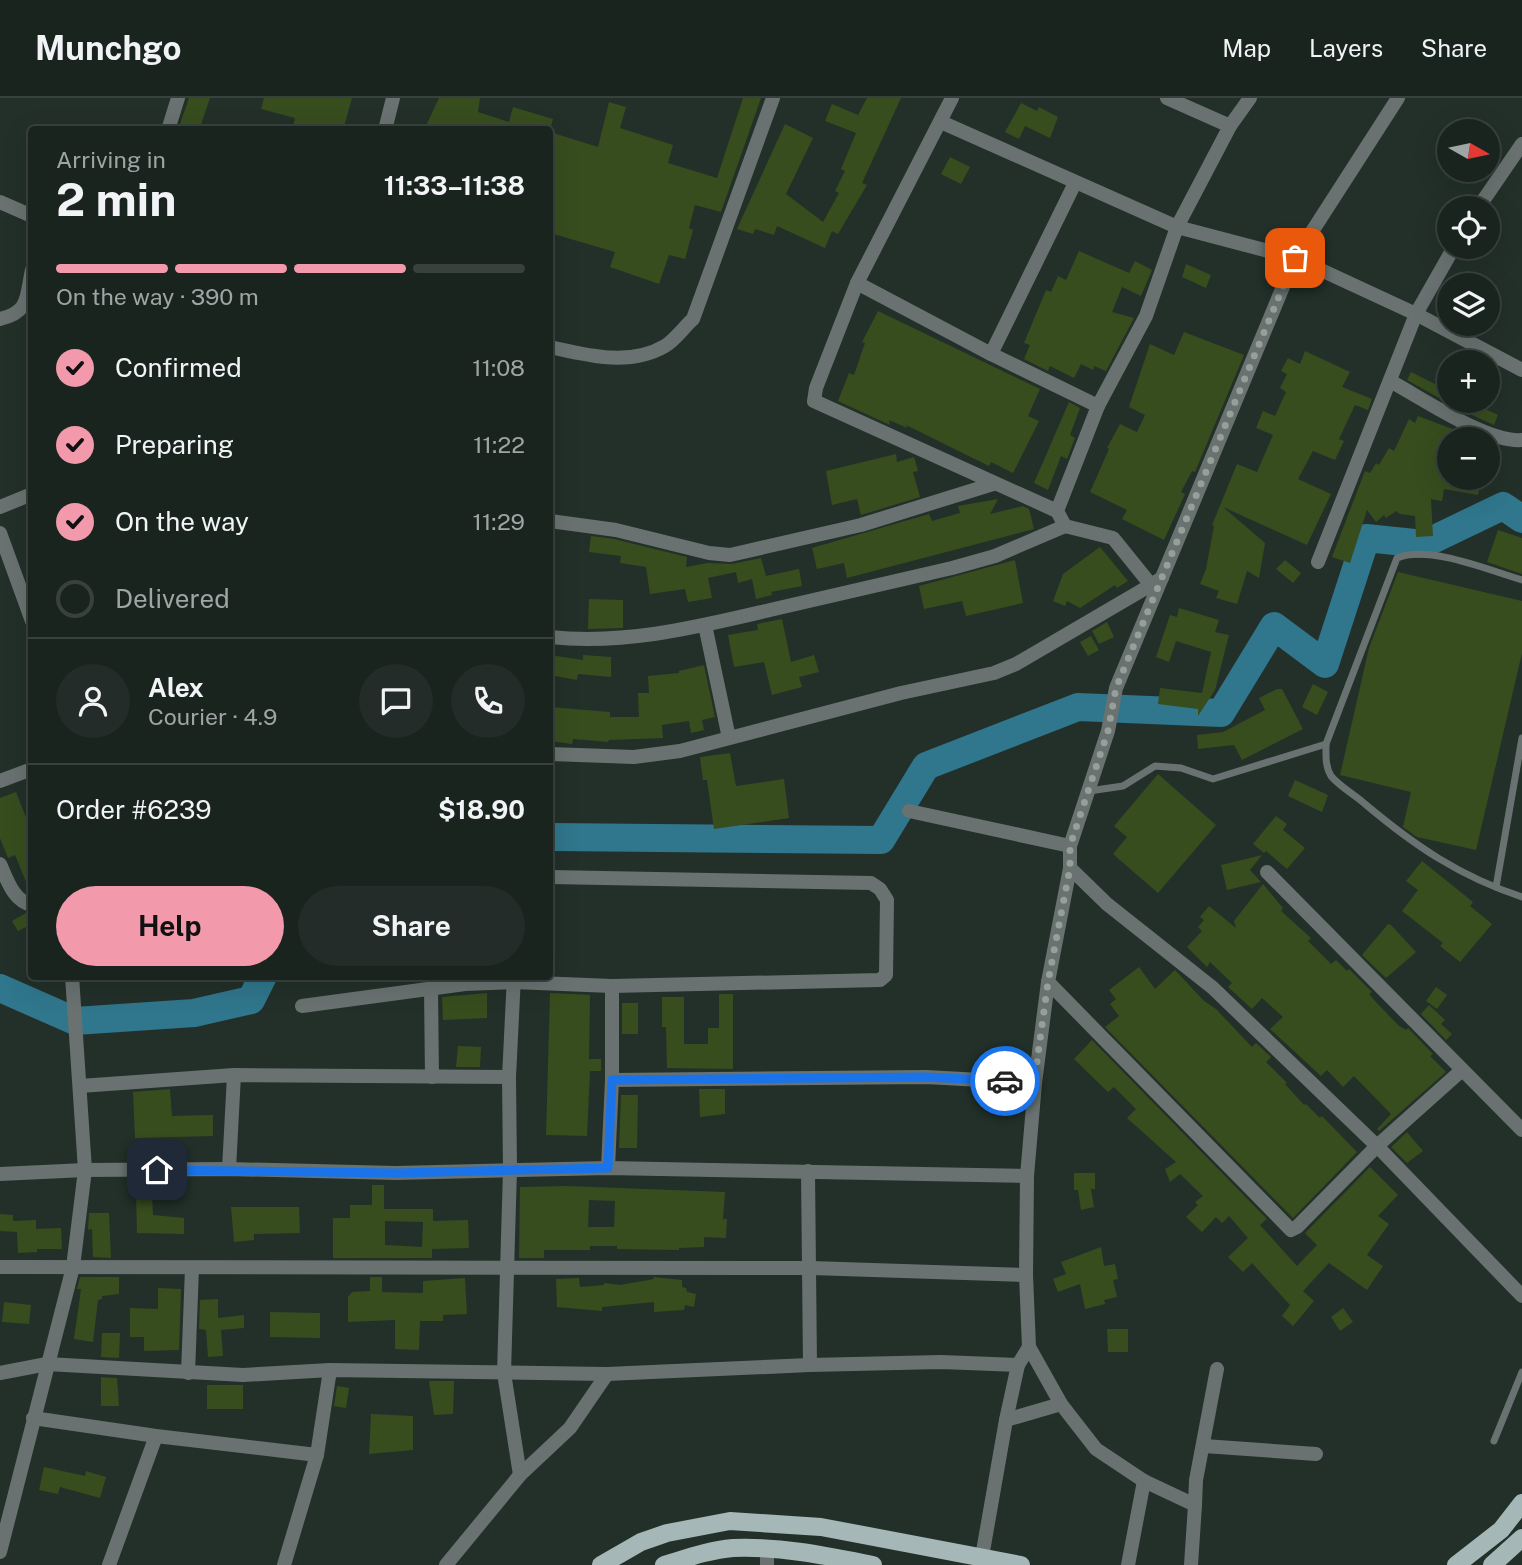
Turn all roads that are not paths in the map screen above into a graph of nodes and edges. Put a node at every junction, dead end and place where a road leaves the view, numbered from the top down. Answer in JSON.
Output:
{"nodes":[{"id":1,"x":178,"y":98,"type":"edge"},
{"id":2,"x":393,"y":98,"type":"edge"},
{"id":3,"x":773,"y":98,"type":"edge"},
{"id":4,"x":952,"y":98,"type":"edge"},
{"id":5,"x":1167,"y":98,"type":"edge"},
{"id":6,"x":1250,"y":98,"type":"edge"},
{"id":7,"x":1398,"y":98,"type":"edge"},
{"id":8,"x":941,"y":122,"type":"junction"},
{"id":9,"x":169,"y":126,"type":"edge"},
{"id":10,"x":385,"y":126,"type":"edge"},
{"id":11,"x":1230,"y":126,"type":"junction"},
{"id":12,"x":1522,"y":144,"type":"edge"},
{"id":13,"x":1075,"y":183,"type":"junction"},
{"id":14,"x":1486,"y":196,"type":"edge"},
{"id":15,"x":0,"y":202,"type":"edge"},
{"id":16,"x":28,"y":214,"type":"edge"},
{"id":17,"x":1177,"y":227,"type":"junction"},
{"id":18,"x":1295,"y":258,"type":"junction"},
{"id":19,"x":1447,"y":259,"type":"edge"},
{"id":20,"x":857,"y":283,"type":"junction"},
{"id":21,"x":28,"y":288,"type":"edge"},
{"id":22,"x":1416,"y":314,"type":"junction"},
{"id":23,"x":0,"y":319,"type":"edge"},
{"id":24,"x":553,"y":347,"type":"edge"},
{"id":25,"x":991,"y":354,"type":"junction"},
{"id":26,"x":1522,"y":370,"type":"edge"},
{"id":27,"x":1390,"y":381,"type":"junction"},
{"id":28,"x":1098,"y":406,"type":"junction"},
{"id":29,"x":1522,"y":440,"type":"edge"},
{"id":30,"x":993,"y":484,"type":"junction"},
{"id":31,"x":28,"y":496,"type":"edge"},
{"id":32,"x":0,"y":507,"type":"edge"},
{"id":33,"x":1057,"y":511,"type":"junction"},
{"id":34,"x":553,"y":521,"type":"edge"},
{"id":35,"x":1065,"y":526,"type":"junction"},
{"id":36,"x":0,"y":533,"type":"edge"},
{"id":37,"x":1318,"y":562,"type":"dead end"},
{"id":38,"x":1522,"y":580,"type":"edge"},
{"id":39,"x":1156,"y":581,"type":"junction"},
{"id":40,"x":28,"y":610,"type":"edge"},
{"id":41,"x":705,"y":625,"type":"junction"},
{"id":42,"x":553,"y":637,"type":"edge"},
{"id":43,"x":729,"y":738,"type":"junction"},
{"id":44,"x":1522,"y":738,"type":"edge"},
{"id":45,"x":1326,"y":744,"type":"junction"},
{"id":46,"x":553,"y":754,"type":"edge"},
{"id":47,"x":28,"y":770,"type":"edge"},
{"id":48,"x":0,"y":781,"type":"edge"},
{"id":49,"x":1088,"y":791,"type":"junction"},
{"id":50,"x":909,"y":811,"type":"dead end"},
{"id":51,"x":1070,"y":846,"type":"junction"},
{"id":52,"x":0,"y":864,"type":"edge"},
{"id":53,"x":1070,"y":868,"type":"junction"},
{"id":54,"x":1267,"y":872,"type":"dead end"},
{"id":55,"x":553,"y":877,"type":"edge"},
{"id":56,"x":1496,"y":887,"type":"junction"},
{"id":57,"x":1522,"y":897,"type":"edge"},
{"id":58,"x":28,"y":904,"type":"edge"},
{"id":59,"x":72,"y":980,"type":"edge"},
{"id":60,"x":504,"y":980,"type":"edge"},
{"id":61,"x":514,"y":980,"type":"edge"},
{"id":62,"x":528,"y":980,"type":"edge"},
{"id":63,"x":1048,"y":982,"type":"junction"},
{"id":64,"x":612,"y":986,"type":"junction"},
{"id":65,"x":430,"y":988,"type":"junction"},
{"id":66,"x":302,"y":1006,"type":"dead end"},
{"id":67,"x":1462,"y":1070,"type":"junction"},
{"id":68,"x":234,"y":1075,"type":"junction"},
{"id":69,"x":432,"y":1077,"type":"junction"},
{"id":70,"x":509,"y":1077,"type":"junction"},
{"id":71,"x":612,"y":1080,"type":"junction"},
{"id":72,"x":1034,"y":1083,"type":"junction"},
{"id":73,"x":80,"y":1086,"type":"junction"},
{"id":74,"x":1522,"y":1130,"type":"edge"},
{"id":75,"x":1377,"y":1146,"type":"junction"},
{"id":76,"x":608,"y":1168,"type":"junction"},
{"id":77,"x":229,"y":1169,"type":"junction"},
{"id":78,"x":85,"y":1170,"type":"junction"},
{"id":79,"x":510,"y":1170,"type":"junction"},
{"id":80,"x":808,"y":1171,"type":"junction"},
{"id":81,"x":0,"y":1174,"type":"edge"},
{"id":82,"x":1027,"y":1176,"type":"junction"},
{"id":83,"x":0,"y":1267,"type":"edge"},
{"id":84,"x":73,"y":1267,"type":"junction"},
{"id":85,"x":192,"y":1268,"type":"junction"},
{"id":86,"x":505,"y":1268,"type":"junction"},
{"id":87,"x":811,"y":1268,"type":"junction"},
{"id":88,"x":1026,"y":1275,"type":"junction"},
{"id":89,"x":1522,"y":1296,"type":"edge"},
{"id":90,"x":1028,"y":1347,"type":"junction"},
{"id":91,"x":47,"y":1364,"type":"junction"},
{"id":92,"x":810,"y":1365,"type":"junction"},
{"id":93,"x":1018,"y":1365,"type":"junction"},
{"id":94,"x":1217,"y":1369,"type":"dead end"},
{"id":95,"x":330,"y":1370,"type":"junction"},
{"id":96,"x":1522,"y":1372,"type":"edge"},
{"id":97,"x":0,"y":1373,"type":"edge"},
{"id":98,"x":188,"y":1373,"type":"junction"},
{"id":99,"x":504,"y":1373,"type":"junction"},
{"id":100,"x":607,"y":1374,"type":"junction"},
{"id":101,"x":1061,"y":1404,"type":"junction"},
{"id":102,"x":33,"y":1418,"type":"junction"},
{"id":103,"x":1006,"y":1420,"type":"junction"},
{"id":104,"x":156,"y":1436,"type":"junction"},
{"id":105,"x":1494,"y":1441,"type":"dead end"},
{"id":106,"x":1204,"y":1446,"type":"junction"},
{"id":107,"x":1316,"y":1454,"type":"dead end"},
{"id":108,"x":317,"y":1455,"type":"junction"},
{"id":109,"x":520,"y":1475,"type":"junction"},
{"id":110,"x":1144,"y":1481,"type":"junction"},
{"id":111,"x":1522,"y":1503,"type":"edge"},
{"id":112,"x":1195,"y":1505,"type":"junction"},
{"id":113,"x":3,"y":1524,"type":"edge"},
{"id":114,"x":1522,"y":1538,"type":"edge"},
{"id":115,"x":0,"y":1552,"type":"edge"},
{"id":116,"x":767,"y":1557,"type":"edge"},
{"id":117,"x":982,"y":1557,"type":"junction"},
{"id":118,"x":109,"y":1565,"type":"edge"},
{"id":119,"x":284,"y":1565,"type":"edge"},
{"id":120,"x":446,"y":1565,"type":"edge"},
{"id":121,"x":601,"y":1565,"type":"edge"},
{"id":122,"x":664,"y":1565,"type":"edge"},
{"id":123,"x":873,"y":1565,"type":"edge"},
{"id":124,"x":1021,"y":1565,"type":"edge"},
{"id":125,"x":1128,"y":1565,"type":"edge"},
{"id":126,"x":1191,"y":1565,"type":"edge"},
{"id":127,"x":1456,"y":1565,"type":"edge"},
{"id":128,"x":1492,"y":1565,"type":"edge"}],
"edges":[{"from":1,"to":9,"type":"street"},
{"from":2,"to":10,"type":"street"},
{"from":3,"to":24,"type":"street"},
{"from":4,"to":8,"type":"street"},
{"from":5,"to":11,"type":"street"},
{"from":6,"to":11,"type":"street"},
{"from":7,"to":18,"type":"street"},
{"from":8,"to":13,"type":"street"},
{"from":8,"to":20,"type":"street"},
{"from":11,"to":17,"type":"street"},
{"from":12,"to":14,"type":"street"},
{"from":13,"to":17,"type":"street"},
{"from":13,"to":25,"type":"street"},
{"from":15,"to":16,"type":"street"},
{"from":17,"to":18,"type":"street"},
{"from":17,"to":28,"type":"street"},
{"from":18,"to":22,"type":"street"},
{"from":18,"to":39,"type":"street"},
{"from":19,"to":22,"type":"street"},
{"from":20,"to":25,"type":"street"},
{"from":20,"to":30,"type":"street"},
{"from":21,"to":23,"type":"street"},
{"from":22,"to":26,"type":"street"},
{"from":22,"to":27,"type":"street"},
{"from":25,"to":28,"type":"street"},
{"from":27,"to":29,"type":"street"},
{"from":27,"to":37,"type":"street"},
{"from":28,"to":33,"type":"street"},
{"from":30,"to":33,"type":"street"},
{"from":30,"to":34,"type":"street"},
{"from":31,"to":32,"type":"street"},
{"from":33,"to":35,"type":"street"},
{"from":35,"to":39,"type":"street"},
{"from":35,"to":41,"type":"street"},
{"from":36,"to":40,"type":"street"},
{"from":38,"to":45,"type":"lane"},
{"from":39,"to":43,"type":"street"},
{"from":39,"to":49,"type":"street"},
{"from":41,"to":42,"type":"street"},
{"from":41,"to":43,"type":"street"},
{"from":43,"to":46,"type":"street"},
{"from":44,"to":56,"type":"lane"},
{"from":45,"to":49,"type":"lane"},
{"from":45,"to":56,"type":"lane"},
{"from":47,"to":48,"type":"street"},
{"from":49,"to":51,"type":"street"},
{"from":50,"to":51,"type":"street"},
{"from":51,"to":53,"type":"street"},
{"from":52,"to":58,"type":"street"},
{"from":53,"to":63,"type":"street"},
{"from":53,"to":75,"type":"street"},
{"from":54,"to":67,"type":"street"},
{"from":55,"to":64,"type":"street"},
{"from":56,"to":57,"type":"lane"},
{"from":59,"to":73,"type":"street"},
{"from":60,"to":65,"type":"street"},
{"from":61,"to":70,"type":"street"},
{"from":62,"to":64,"type":"street"},
{"from":63,"to":72,"type":"street"},
{"from":63,"to":75,"type":"street"},
{"from":64,"to":71,"type":"street"},
{"from":65,"to":66,"type":"street"},
{"from":65,"to":69,"type":"street"},
{"from":67,"to":74,"type":"street"},
{"from":67,"to":75,"type":"street"},
{"from":68,"to":69,"type":"street"},
{"from":68,"to":73,"type":"street"},
{"from":68,"to":77,"type":"street"},
{"from":69,"to":70,"type":"street"},
{"from":70,"to":79,"type":"street"},
{"from":71,"to":72,"type":"street"},
{"from":71,"to":76,"type":"street"},
{"from":72,"to":82,"type":"street"},
{"from":73,"to":78,"type":"street"},
{"from":75,"to":89,"type":"street"},
{"from":76,"to":79,"type":"street"},
{"from":76,"to":80,"type":"street"},
{"from":77,"to":78,"type":"street"},
{"from":77,"to":79,"type":"street"},
{"from":78,"to":81,"type":"street"},
{"from":78,"to":84,"type":"street"},
{"from":79,"to":86,"type":"street"},
{"from":80,"to":82,"type":"street"},
{"from":80,"to":87,"type":"street"},
{"from":82,"to":88,"type":"street"},
{"from":83,"to":84,"type":"street"},
{"from":84,"to":85,"type":"street"},
{"from":84,"to":91,"type":"street"},
{"from":85,"to":86,"type":"street"},
{"from":85,"to":98,"type":"street"},
{"from":86,"to":87,"type":"street"},
{"from":86,"to":99,"type":"street"},
{"from":87,"to":88,"type":"street"},
{"from":87,"to":92,"type":"street"},
{"from":88,"to":90,"type":"street"},
{"from":90,"to":93,"type":"street"},
{"from":90,"to":101,"type":"street"},
{"from":91,"to":97,"type":"street"},
{"from":91,"to":98,"type":"street"},
{"from":91,"to":102,"type":"street"},
{"from":92,"to":93,"type":"street"},
{"from":92,"to":100,"type":"street"},
{"from":93,"to":103,"type":"street"},
{"from":94,"to":106,"type":"street"},
{"from":95,"to":98,"type":"street"},
{"from":95,"to":99,"type":"street"},
{"from":95,"to":108,"type":"street"},
{"from":96,"to":105,"type":"lane"},
{"from":99,"to":100,"type":"street"},
{"from":99,"to":109,"type":"street"},
{"from":100,"to":109,"type":"street"},
{"from":101,"to":103,"type":"street"},
{"from":101,"to":110,"type":"street"},
{"from":102,"to":104,"type":"street"},
{"from":102,"to":113,"type":"street"},
{"from":103,"to":117,"type":"street"},
{"from":104,"to":108,"type":"street"},
{"from":104,"to":118,"type":"street"},
{"from":106,"to":107,"type":"street"},
{"from":106,"to":112,"type":"street"},
{"from":108,"to":119,"type":"street"},
{"from":109,"to":120,"type":"street"},
{"from":110,"to":112,"type":"street"},
{"from":110,"to":125,"type":"street"},
{"from":111,"to":127,"type":"main road"},
{"from":112,"to":126,"type":"street"},
{"from":113,"to":115,"type":"street"},
{"from":114,"to":128,"type":"main road"},
{"from":116,"to":122,"type":"main road"},
{"from":116,"to":123,"type":"main road"},
{"from":117,"to":121,"type":"main road"},
{"from":117,"to":124,"type":"main road"}]}
